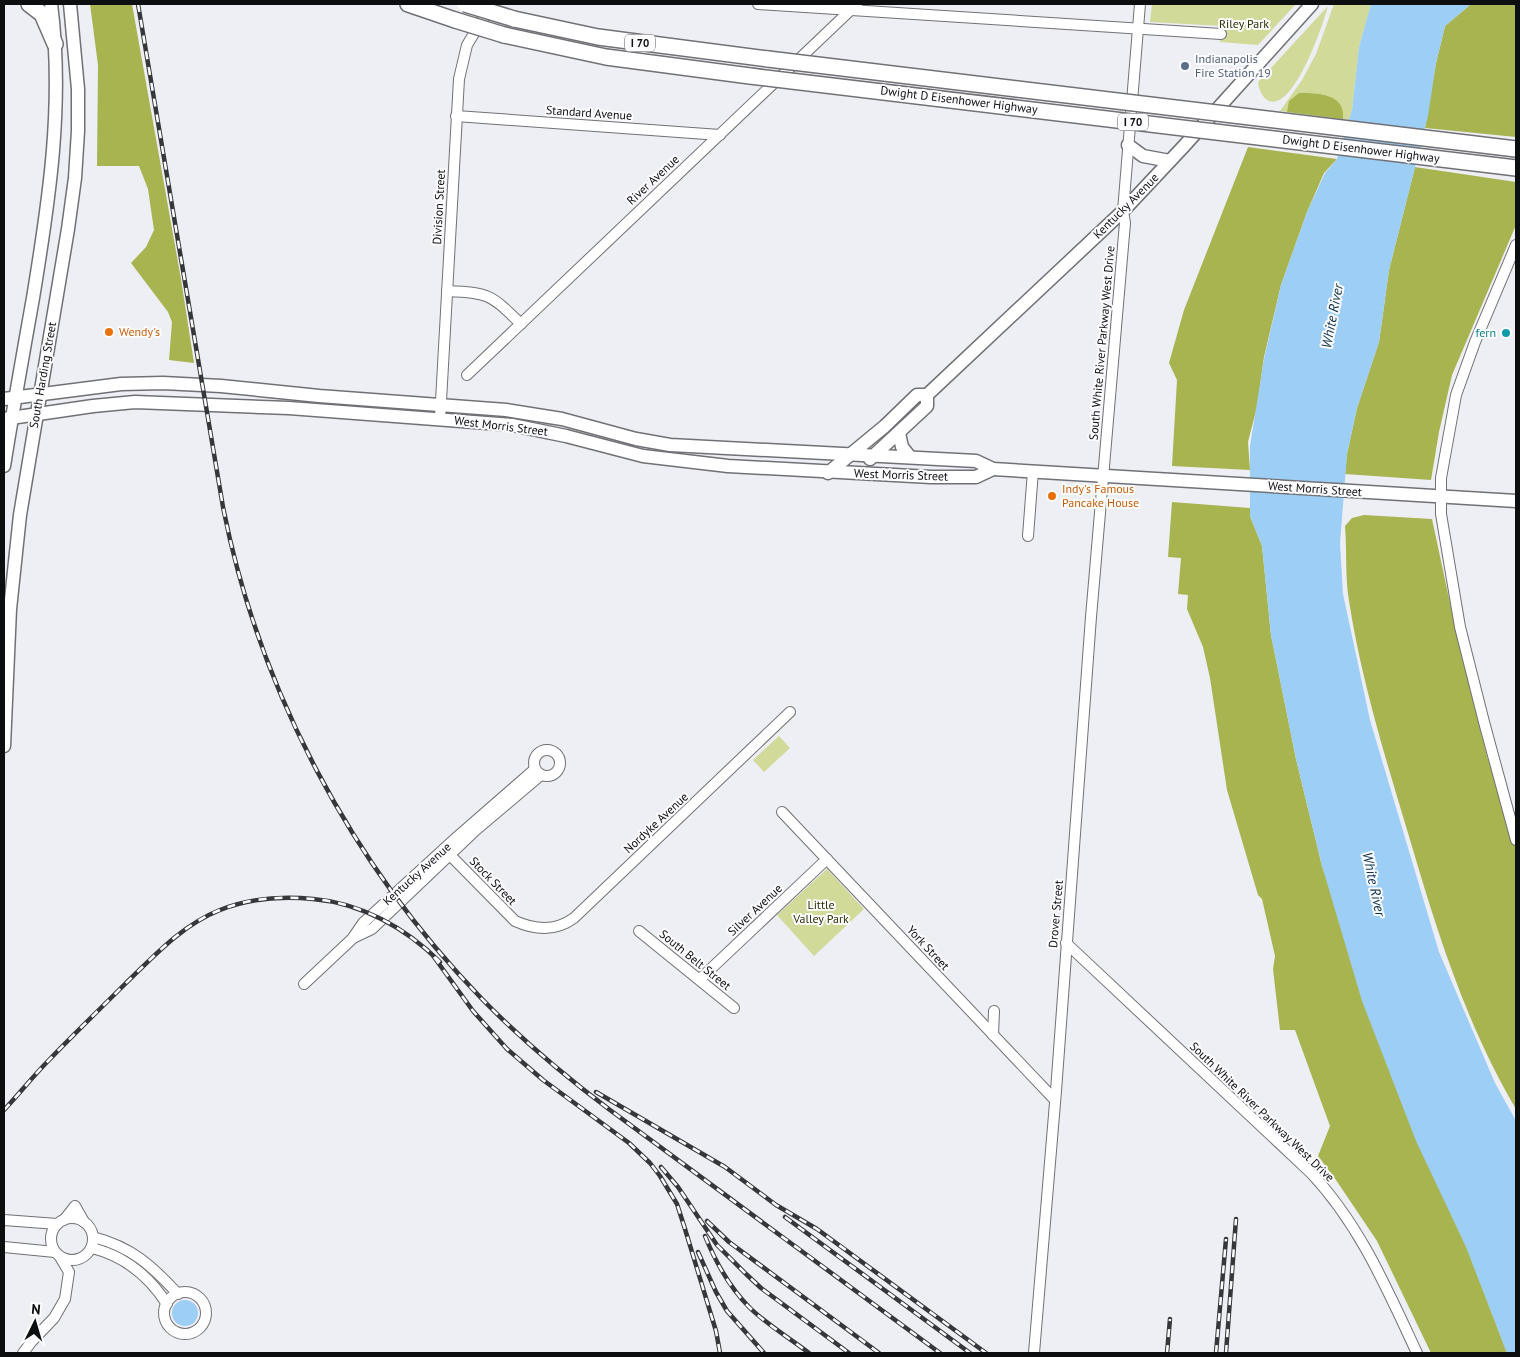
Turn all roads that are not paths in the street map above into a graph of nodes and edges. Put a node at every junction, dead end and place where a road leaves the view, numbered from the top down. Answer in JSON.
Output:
{"nodes":[{"id":1,"x":29,"y":4,"type":"edge"},
{"id":2,"x":51,"y":4,"type":"edge"},
{"id":3,"x":70,"y":4,"type":"edge"},
{"id":4,"x":408,"y":4,"type":"edge"},
{"id":5,"x":465,"y":4,"type":"edge"},
{"id":6,"x":492,"y":4,"type":"edge"},
{"id":7,"x":758,"y":4,"type":"edge"},
{"id":8,"x":765,"y":4,"type":"edge"},
{"id":9,"x":1140,"y":4,"type":"edge"},
{"id":10,"x":1312,"y":4,"type":"edge"},
{"id":11,"x":854,"y":7,"type":"edge"},
{"id":12,"x":1138,"y":28,"type":"junction"},
{"id":13,"x":1221,"y":34,"type":"dead end"},
{"id":14,"x":55,"y":44,"type":"junction"},
{"id":15,"x":456,"y":116,"type":"junction"},
{"id":16,"x":720,"y":134,"type":"junction"},
{"id":17,"x":1128,"y":145,"type":"junction"},
{"id":18,"x":1516,"y":148,"type":"edge"},
{"id":19,"x":1170,"y":161,"type":"junction"},
{"id":20,"x":1516,"y":168,"type":"edge"},
{"id":21,"x":1123,"y":211,"type":"junction"},
{"id":22,"x":1516,"y":245,"type":"edge"},
{"id":23,"x":447,"y":291,"type":"junction"},
{"id":24,"x":521,"y":324,"type":"junction"},
{"id":25,"x":467,"y":375,"type":"dead end"},
{"id":26,"x":40,"y":394,"type":"junction"},
{"id":27,"x":927,"y":396,"type":"junction"},
{"id":28,"x":9,"y":398,"type":"edge"},
{"id":29,"x":441,"y":404,"type":"junction"},
{"id":30,"x":37,"y":415,"type":"junction"},
{"id":31,"x":7,"y":418,"type":"edge"},
{"id":32,"x":440,"y":419,"type":"junction"},
{"id":33,"x":530,"y":428,"type":"junction"},
{"id":34,"x":600,"y":429,"type":"junction"},
{"id":35,"x":899,"y":433,"type":"junction"},
{"id":36,"x":695,"y":446,"type":"junction"},
{"id":37,"x":611,"y":448,"type":"junction"},
{"id":38,"x":851,"y":454,"type":"junction"},
{"id":39,"x":874,"y":456,"type":"junction"},
{"id":40,"x":910,"y":457,"type":"junction"},
{"id":41,"x":4,"y":466,"type":"edge"},
{"id":42,"x":993,"y":468,"type":"junction"},
{"id":43,"x":1033,"y":471,"type":"junction"},
{"id":44,"x":828,"y":473,"type":"junction"},
{"id":45,"x":853,"y":474,"type":"junction"},
{"id":46,"x":1104,"y":476,"type":"junction"},
{"id":47,"x":1435,"y":496,"type":"junction"},
{"id":48,"x":1516,"y":501,"type":"edge"},
{"id":49,"x":1028,"y":536,"type":"dead end"},
{"id":50,"x":8,"y":571,"type":"edge"},
{"id":51,"x":790,"y":712,"type":"dead end"},
{"id":52,"x":4,"y":746,"type":"edge"},
{"id":53,"x":538,"y":772,"type":"dead end"},
{"id":54,"x":782,"y":812,"type":"dead end"},
{"id":55,"x":1516,"y":840,"type":"edge"},
{"id":56,"x":447,"y":852,"type":"junction"},
{"id":57,"x":827,"y":859,"type":"junction"},
{"id":58,"x":527,"y":926,"type":"joint"},
{"id":59,"x":639,"y":931,"type":"dead end"},
{"id":60,"x":1066,"y":943,"type":"junction"},
{"id":61,"x":700,"y":979,"type":"junction"},
{"id":62,"x":304,"y":984,"type":"dead end"},
{"id":63,"x":734,"y":1008,"type":"dead end"},
{"id":64,"x":994,"y":1011,"type":"dead end"},
{"id":65,"x":993,"y":1035,"type":"junction"},
{"id":66,"x":1055,"y":1100,"type":"junction"},
{"id":67,"x":4,"y":1220,"type":"edge"},
{"id":68,"x":60,"y":1222,"type":"junction"},
{"id":69,"x":93,"y":1237,"type":"junction"},
{"id":70,"x":4,"y":1248,"type":"edge"},
{"id":71,"x":92,"y":1248,"type":"junction"},
{"id":72,"x":58,"y":1255,"type":"junction"},
{"id":73,"x":80,"y":1259,"type":"junction"},
{"id":74,"x":69,"y":1272,"type":"junction"},
{"id":75,"x":178,"y":1294,"type":"junction"},
{"id":76,"x":167,"y":1304,"type":"junction"},
{"id":77,"x":23,"y":1353,"type":"edge"},
{"id":78,"x":1034,"y":1353,"type":"edge"},
{"id":79,"x":1417,"y":1353,"type":"edge"}],
"edges":[{"from":1,"to":14,"type":"highway"},
{"from":2,"to":14,"type":"main road","name":"South Harding Street"},
{"from":3,"to":26,"type":"main road","name":"South Harding Street"},
{"from":4,"to":20,"type":"highway","name":"Dwight D Eisenhower Highway","number":"I 70","bridge":true},
{"from":5,"to":18,"type":"highway","name":"Dwight D Eisenhower Highway","number":"I 70","bridge":true},
{"from":6,"to":15,"type":"street","name":"Division Street"},
{"from":7,"to":8,"type":"street"},
{"from":8,"to":11,"type":"street"},
{"from":9,"to":12,"type":"street","name":"South White River Parkway West Drive"},
{"from":10,"to":19,"type":"main road","name":"Kentucky Avenue"},
{"from":11,"to":12,"type":"street"},
{"from":11,"to":16,"type":"street","name":"River Avenue"},
{"from":12,"to":13,"type":"street"},
{"from":12,"to":17,"type":"street","name":"South White River Parkway West Drive"},
{"from":14,"to":28,"type":"main road","name":"South Harding Street"},
{"from":15,"to":16,"type":"street","name":"Standard Avenue"},
{"from":15,"to":23,"type":"street","name":"Division Street"},
{"from":16,"to":24,"type":"street","name":"River Avenue"},
{"from":17,"to":19,"type":"main road"},
{"from":17,"to":21,"type":"street","name":"South White River Parkway West Drive"},
{"from":19,"to":21,"type":"main road","name":"Kentucky Avenue"},
{"from":21,"to":27,"type":"main road","name":"Kentucky Avenue"},
{"from":21,"to":46,"type":"street","name":"South White River Parkway West Drive"},
{"from":22,"to":47,"type":"street"},
{"from":23,"to":24,"type":"street"},
{"from":23,"to":29,"type":"street","name":"Division Street"},
{"from":24,"to":25,"type":"street","name":"River Avenue"},
{"from":26,"to":28,"type":"main road","name":"West Morris Street"},
{"from":26,"to":29,"type":"main road","name":"West Morris Street"},
{"from":26,"to":30,"type":"main road","name":"South Harding Street"},
{"from":27,"to":35,"type":"main road","name":"Kentucky Avenue"},
{"from":27,"to":38,"type":"main road","name":"Kentucky Avenue"},
{"from":28,"to":31,"type":"main road","name":"South Harding Street"},
{"from":29,"to":32,"type":"street","name":"Division Street"},
{"from":29,"to":34,"type":"main road","name":"West Morris Street"},
{"from":30,"to":31,"type":"main road","name":"West Morris Street"},
{"from":30,"to":32,"type":"main road","name":"West Morris Street"},
{"from":30,"to":50,"type":"main road","name":"South Harding Street"},
{"from":31,"to":41,"type":"main road","name":"South Harding Street"},
{"from":32,"to":33,"type":"main road","name":"West Morris Street"},
{"from":33,"to":34,"type":"main road"},
{"from":33,"to":37,"type":"main road","name":"West Morris Street"},
{"from":34,"to":36,"type":"main road","name":"West Morris Street"},
{"from":35,"to":39,"type":"main road","name":"Kentucky Avenue"},
{"from":35,"to":40,"type":"main road"},
{"from":36,"to":37,"type":"main road"},
{"from":36,"to":38,"type":"main road","name":"West Morris Street"},
{"from":37,"to":44,"type":"main road","name":"West Morris Street"},
{"from":38,"to":39,"type":"main road","name":"West Morris Street"},
{"from":38,"to":44,"type":"main road","name":"Kentucky Avenue"},
{"from":39,"to":40,"type":"main road","name":"West Morris Street"},
{"from":39,"to":45,"type":"main road","name":"Kentucky Avenue"},
{"from":40,"to":42,"type":"main road","name":"West Morris Street"},
{"from":42,"to":43,"type":"main road","name":"West Morris Street"},
{"from":42,"to":45,"type":"main road","name":"West Morris Street"},
{"from":43,"to":46,"type":"main road","name":"West Morris Street"},
{"from":43,"to":49,"type":"street"},
{"from":44,"to":45,"type":"main road","name":"West Morris Street"},
{"from":46,"to":47,"type":"main road","name":"West Morris Street"},
{"from":46,"to":60,"type":"street","name":"Drover Street"},
{"from":47,"to":48,"type":"main road","name":"West Morris Street"},
{"from":47,"to":55,"type":"street"},
{"from":50,"to":52,"type":"main road","name":"South Harding Street"},
{"from":51,"to":58,"type":"street","name":"Nordyke Avenue"},
{"from":53,"to":56,"type":"street","name":"Kentucky Avenue"},
{"from":54,"to":57,"type":"street","name":"York Street"},
{"from":56,"to":58,"type":"street","name":"Stock Street"},
{"from":56,"to":62,"type":"street","name":"Kentucky Avenue"},
{"from":57,"to":61,"type":"street","name":"Silver Avenue"},
{"from":57,"to":65,"type":"street","name":"York Street"},
{"from":59,"to":61,"type":"street","name":"South Belt Street"},
{"from":60,"to":66,"type":"street","name":"Drover Street"},
{"from":60,"to":79,"type":"street","name":"South White River Parkway West Drive"},
{"from":61,"to":63,"type":"street","name":"South Belt Street"},
{"from":64,"to":65,"type":"street"},
{"from":65,"to":66,"type":"street","name":"York Street"},
{"from":66,"to":78,"type":"street","name":"Drover Street"},
{"from":67,"to":68,"type":"street"},
{"from":68,"to":69,"type":"street"},
{"from":68,"to":72,"type":"street"},
{"from":69,"to":71,"type":"street"},
{"from":69,"to":75,"type":"street"},
{"from":70,"to":72,"type":"street"},
{"from":71,"to":73,"type":"street"},
{"from":71,"to":76,"type":"street"},
{"from":72,"to":73,"type":"street"},
{"from":72,"to":74,"type":"street"},
{"from":73,"to":74,"type":"street"},
{"from":74,"to":77,"type":"street"},
{"from":75,"to":76,"type":"street"},
{"from":75,"to":76,"type":"street"}]}
